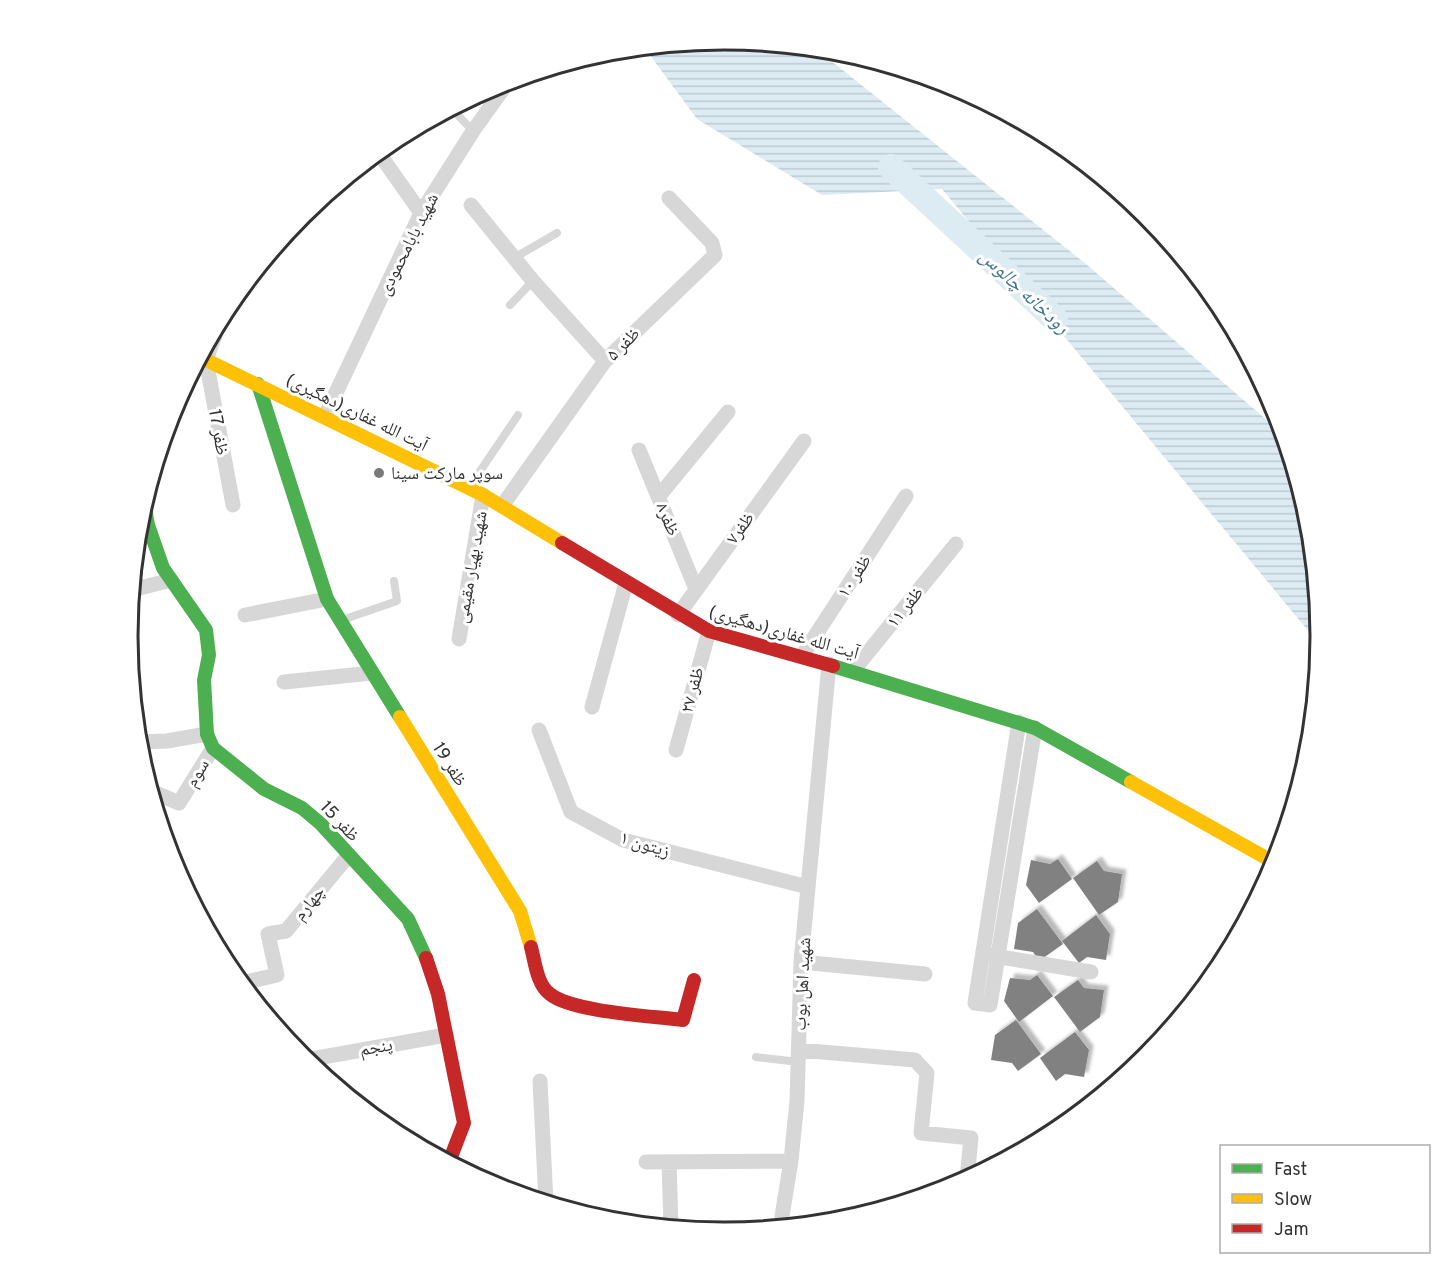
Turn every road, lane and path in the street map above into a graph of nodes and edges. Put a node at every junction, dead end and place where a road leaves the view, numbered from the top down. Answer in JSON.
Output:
{"nodes":[{"id":1,"x":499,"y":94,"type":"edge"},
{"id":2,"x":457,"y":114,"type":"edge"},
{"id":3,"x":473,"y":131,"type":"junction"},
{"id":4,"x":383,"y":159,"type":"edge"},
{"id":5,"x":669,"y":198,"type":"dead end"},
{"id":6,"x":471,"y":205,"type":"dead end"},
{"id":7,"x":421,"y":213,"type":"junction"},
{"id":8,"x":557,"y":233,"type":"dead end"},
{"id":9,"x":514,"y":258,"type":"junction"},
{"id":10,"x":533,"y":281,"type":"junction"},
{"id":11,"x":510,"y":305,"type":"dead end"},
{"id":12,"x":207,"y":361,"type":"edge"},
{"id":13,"x":605,"y":361,"type":"junction"},
{"id":14,"x":204,"y":365,"type":"edge"},
{"id":15,"x":258,"y":384,"type":"junction"},
{"id":16,"x":728,"y":412,"type":"dead end"},
{"id":17,"x":518,"y":415,"type":"dead end"},
{"id":18,"x":325,"y":416,"type":"junction"},
{"id":19,"x":804,"y":441,"type":"dead end"},
{"id":20,"x":639,"y":450,"type":"dead end"},
{"id":21,"x":476,"y":491,"type":"junction"},
{"id":22,"x":659,"y":496,"type":"junction"},
{"id":23,"x":906,"y":496,"type":"dead end"},
{"id":24,"x":233,"y":505,"type":"dead end"},
{"id":25,"x":502,"y":506,"type":"junction"},
{"id":26,"x":148,"y":526,"type":"edge"},
{"id":27,"x":956,"y":544,"type":"dead end"},
{"id":28,"x":171,"y":580,"type":"junction"},
{"id":29,"x":394,"y":581,"type":"dead end"},
{"id":30,"x":626,"y":583,"type":"junction"},
{"id":31,"x":140,"y":588,"type":"edge"},
{"id":32,"x":696,"y":589,"type":"junction"},
{"id":33,"x":327,"y":599,"type":"junction"},
{"id":34,"x":246,"y":615,"type":"dead end"},
{"id":35,"x":678,"y":615,"type":"junction"},
{"id":36,"x":340,"y":621,"type":"junction"},
{"id":37,"x":709,"y":631,"type":"junction"},
{"id":38,"x":459,"y":639,"type":"dead end"},
{"id":39,"x":801,"y":656,"type":"junction"},
{"id":40,"x":830,"y":664,"type":"junction"},
{"id":41,"x":853,"y":671,"type":"junction"},
{"id":42,"x":372,"y":673,"type":"junction"},
{"id":43,"x":284,"y":682,"type":"dead end"},
{"id":44,"x":592,"y":706,"type":"dead end"},
{"id":45,"x":1019,"y":722,"type":"junction"},
{"id":46,"x":1035,"y":728,"type":"junction"},
{"id":47,"x":539,"y":730,"type":"dead end"},
{"id":48,"x":210,"y":741,"type":"junction"},
{"id":49,"x":148,"y":742,"type":"edge"},
{"id":50,"x":676,"y":750,"type":"dead end"},
{"id":51,"x":160,"y":795,"type":"edge"},
{"id":52,"x":348,"y":856,"type":"junction"},
{"id":53,"x":1266,"y":858,"type":"edge"},
{"id":54,"x":808,"y":887,"type":"junction"},
{"id":55,"x":982,"y":954,"type":"junction"},
{"id":56,"x":998,"y":956,"type":"junction"},
{"id":57,"x":801,"y":962,"type":"junction"},
{"id":58,"x":1090,"y":972,"type":"dead end"},
{"id":59,"x":925,"y":974,"type":"dead end"},
{"id":60,"x":694,"y":980,"type":"dead end"},
{"id":61,"x":251,"y":981,"type":"edge"},
{"id":62,"x":446,"y":1035,"type":"junction"},
{"id":63,"x":799,"y":1056,"type":"junction"},
{"id":64,"x":756,"y":1057,"type":"dead end"},
{"id":65,"x":318,"y":1058,"type":"edge"},
{"id":66,"x":540,"y":1081,"type":"dead end"},
{"id":67,"x":452,"y":1154,"type":"edge"},
{"id":68,"x":791,"y":1161,"type":"junction"},
{"id":69,"x":646,"y":1162,"type":"dead end"},
{"id":70,"x":669,"y":1162,"type":"junction"},
{"id":71,"x":968,"y":1168,"type":"edge"},
{"id":72,"x":546,"y":1193,"type":"edge"},
{"id":73,"x":782,"y":1216,"type":"dead end"},
{"id":74,"x":671,"y":1218,"type":"edge"}],
"edges":[{"from":1,"to":3,"type":"street","name":"شهید بابامحمودی"},
{"from":2,"to":3,"type":"lane"},
{"from":3,"to":7,"type":"street","name":"شهید بابامحمودی"},
{"from":4,"to":7,"type":"street"},
{"from":5,"to":13,"type":"street","name":"ظفر ۵"},
{"from":6,"to":9,"type":"street"},
{"from":7,"to":18,"type":"street","name":"شهید بابامحمودی"},
{"from":8,"to":9,"type":"lane"},
{"from":9,"to":10,"type":"street"},
{"from":10,"to":11,"type":"lane"},
{"from":10,"to":13,"type":"street"},
{"from":12,"to":15,"type":"street","name":"آیت الله غفاری(دهگیری)"},
{"from":13,"to":25,"type":"street","name":"ظفر ۵"},
{"from":14,"to":24,"type":"street","name":"ظفر 17"},
{"from":15,"to":18,"type":"street","name":"آیت الله غفاری(دهگیری)"},
{"from":15,"to":33,"type":"street","name":"ظفر 19"},
{"from":16,"to":22,"type":"street"},
{"from":17,"to":21,"type":"lane"},
{"from":18,"to":21,"type":"street","name":"آیت الله غفاری(دهگیری)"},
{"from":19,"to":32,"type":"street","name":"ظفر۷"},
{"from":20,"to":22,"type":"street","name":"ظفر۸"},
{"from":21,"to":25,"type":"street","name":"آیت الله غفاری(دهگیری)"},
{"from":21,"to":38,"type":"street","name":"شهید بهیار مقیمی"},
{"from":22,"to":32,"type":"street","name":"ظفر۸"},
{"from":23,"to":39,"type":"street","name":"ظفر ۱۰"},
{"from":25,"to":30,"type":"street","name":"آیت الله غفاری(دهگیری)"},
{"from":26,"to":28,"type":"street"},
{"from":27,"to":41,"type":"street","name":"ظفر ۱۱"},
{"from":28,"to":31,"type":"street"},
{"from":28,"to":48,"type":"street"},
{"from":29,"to":36,"type":"lane"},
{"from":30,"to":35,"type":"street","name":"آیت الله غفاری(دهگیری)"},
{"from":30,"to":44,"type":"street"},
{"from":32,"to":35,"type":"street","name":"ظفر۷"},
{"from":33,"to":34,"type":"street"},
{"from":33,"to":36,"type":"street","name":"ظفر 19"},
{"from":35,"to":37,"type":"street","name":"آیت الله غفاری(دهگیری)"},
{"from":36,"to":42,"type":"street","name":"ظفر 19"},
{"from":37,"to":39,"type":"street","name":"آیت الله غفاری(دهگیری)"},
{"from":37,"to":50,"type":"street","name":"ظفر ۲۷"},
{"from":39,"to":40,"type":"street","name":"آیت الله غفاری(دهگیری)"},
{"from":40,"to":41,"type":"street","name":"آیت الله غفاری(دهگیری)"},
{"from":40,"to":54,"type":"street","name":"شهید اهل بوب"},
{"from":41,"to":45,"type":"street","name":"آیت الله غفاری(دهگیری)"},
{"from":42,"to":43,"type":"street"},
{"from":42,"to":60,"type":"street","name":"ظفر 19"},
{"from":45,"to":46,"type":"street","name":"آیت الله غفاری(دهگیری)"},
{"from":45,"to":55,"type":"street"},
{"from":46,"to":53,"type":"street","name":"آیت الله غفاری(دهگیری)"},
{"from":46,"to":56,"type":"street"},
{"from":47,"to":54,"type":"street","name":"زیتون ۱"},
{"from":48,"to":49,"type":"street"},
{"from":48,"to":51,"type":"street","name":"سوم"},
{"from":48,"to":52,"type":"street","name":"ظفر 15"},
{"from":52,"to":61,"type":"street","name":"چهارم"},
{"from":52,"to":62,"type":"street","name":"ظفر 15"},
{"from":54,"to":57,"type":"street","name":"شهید اهل بوب"},
{"from":55,"to":56,"type":"street"},
{"from":55,"to":56,"type":"street"},
{"from":56,"to":58,"type":"street"},
{"from":57,"to":59,"type":"street"},
{"from":57,"to":63,"type":"street","name":"شهید اهل بوب"},
{"from":62,"to":65,"type":"street","name":"پنجم"},
{"from":62,"to":67,"type":"street","name":"ظفر 15"},
{"from":63,"to":64,"type":"lane"},
{"from":63,"to":68,"type":"street","name":"شهید اهل بوب"},
{"from":63,"to":71,"type":"street"},
{"from":66,"to":72,"type":"street"},
{"from":68,"to":70,"type":"street"},
{"from":68,"to":73,"type":"street","name":"شهید اهل بوب"},
{"from":69,"to":70,"type":"street"},
{"from":70,"to":74,"type":"street"}]}
